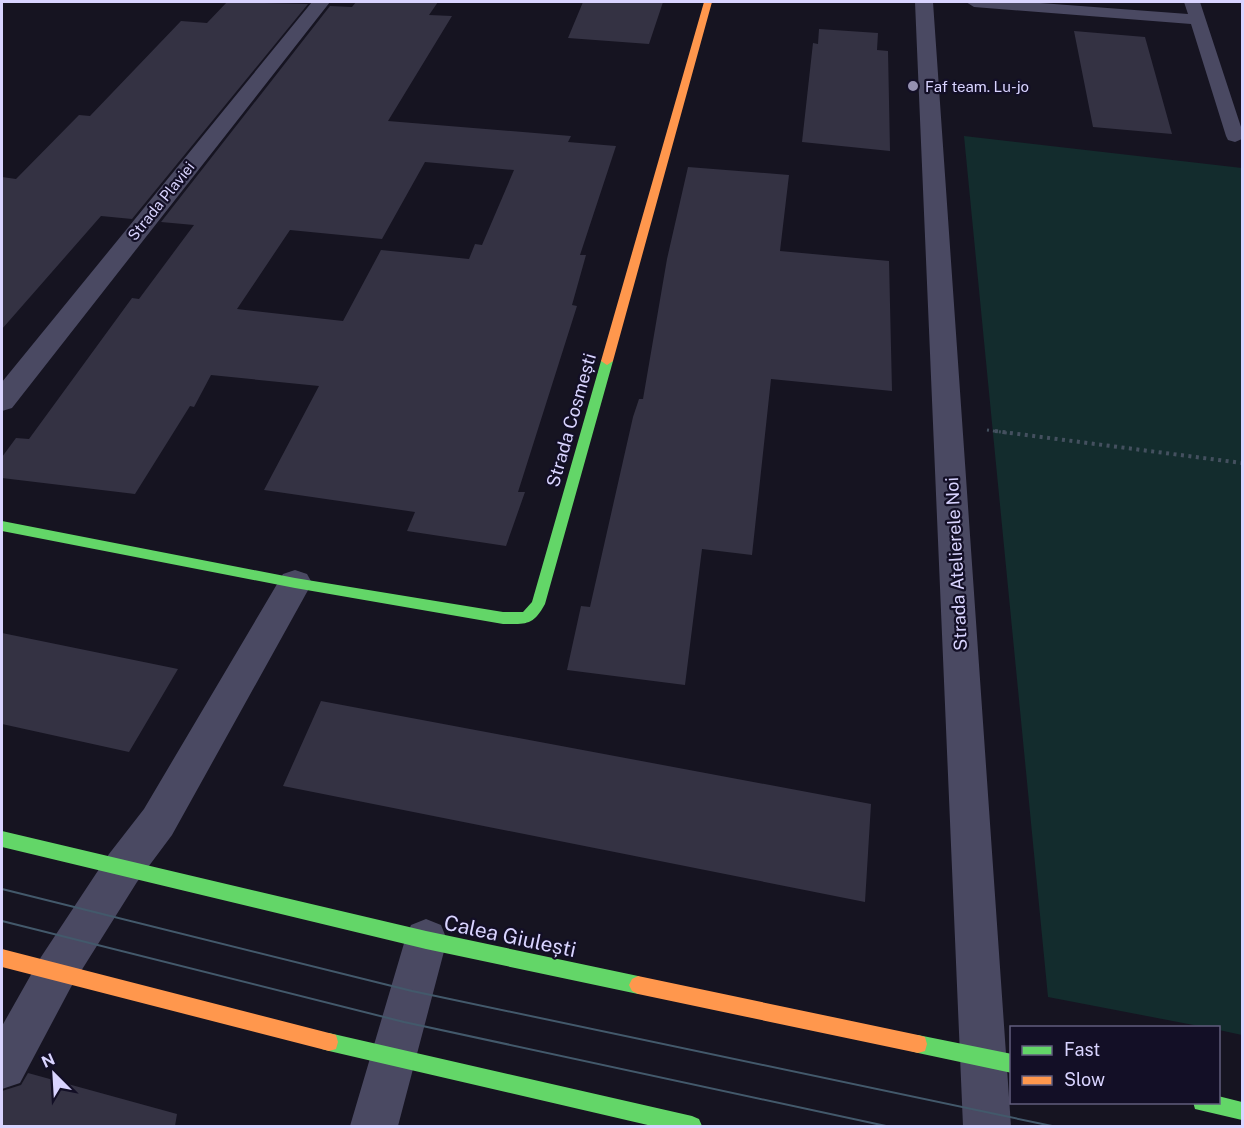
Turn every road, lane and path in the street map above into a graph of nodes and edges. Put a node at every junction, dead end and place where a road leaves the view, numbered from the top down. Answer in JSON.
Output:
{"nodes":[{"id":1,"x":321,"y":2,"type":"edge"},
{"id":2,"x":708,"y":2,"type":"edge"},
{"id":3,"x":924,"y":2,"type":"edge"},
{"id":4,"x":974,"y":2,"type":"edge"},
{"id":5,"x":1192,"y":2,"type":"edge"},
{"id":6,"x":1198,"y":20,"type":"junction"},
{"id":7,"x":1235,"y":136,"type":"dead end"},
{"id":8,"x":2,"y":401,"type":"edge"},
{"id":9,"x":948,"y":425,"type":"junction"},
{"id":10,"x":1242,"y":463,"type":"edge"},
{"id":11,"x":2,"y":526,"type":"edge"},
{"id":12,"x":295,"y":583,"type":"junction"},
{"id":13,"x":2,"y":839,"type":"edge"},
{"id":14,"x":123,"y":868,"type":"junction"},
{"id":15,"x":426,"y":940,"type":"junction"},
{"id":16,"x":2,"y":958,"type":"edge"},
{"id":17,"x":56,"y":972,"type":"junction"},
{"id":18,"x":393,"y":1058,"type":"junction"},
{"id":19,"x":998,"y":1061,"type":"edge"},
{"id":20,"x":4,"y":1067,"type":"dead end"},
{"id":21,"x":1211,"y":1104,"type":"edge"},
{"id":22,"x":1242,"y":1111,"type":"edge"},
{"id":23,"x":374,"y":1126,"type":"edge"},
{"id":24,"x":692,"y":1126,"type":"edge"},
{"id":25,"x":987,"y":1126,"type":"edge"}],
"edges":[{"from":1,"to":8,"type":"street","name":"Strada Plaviei"},
{"from":2,"to":12,"type":"street","name":"Strada Cosmești"},
{"from":3,"to":9,"type":"street","name":"Strada Atelierele Noi"},
{"from":4,"to":6,"type":"lane"},
{"from":5,"to":6,"type":"lane"},
{"from":6,"to":7,"type":"lane"},
{"from":9,"to":10,"type":"path"},
{"from":9,"to":19,"type":"street","name":"Strada Atelierele Noi"},
{"from":11,"to":12,"type":"street"},
{"from":12,"to":14,"type":"street"},
{"from":13,"to":14,"type":"street","name":"Calea Giulești"},
{"from":14,"to":15,"type":"street","name":"Calea Giulești"},
{"from":14,"to":17,"type":"street"},
{"from":15,"to":18,"type":"street"},
{"from":15,"to":19,"type":"street","name":"Calea Giulești"},
{"from":16,"to":17,"type":"street"},
{"from":17,"to":18,"type":"street"},
{"from":17,"to":20,"type":"street"},
{"from":18,"to":23,"type":"street"},
{"from":18,"to":24,"type":"street"},
{"from":19,"to":25,"type":"street","name":"Strada Atelierele Noi"},
{"from":21,"to":22,"type":"street"}]}
